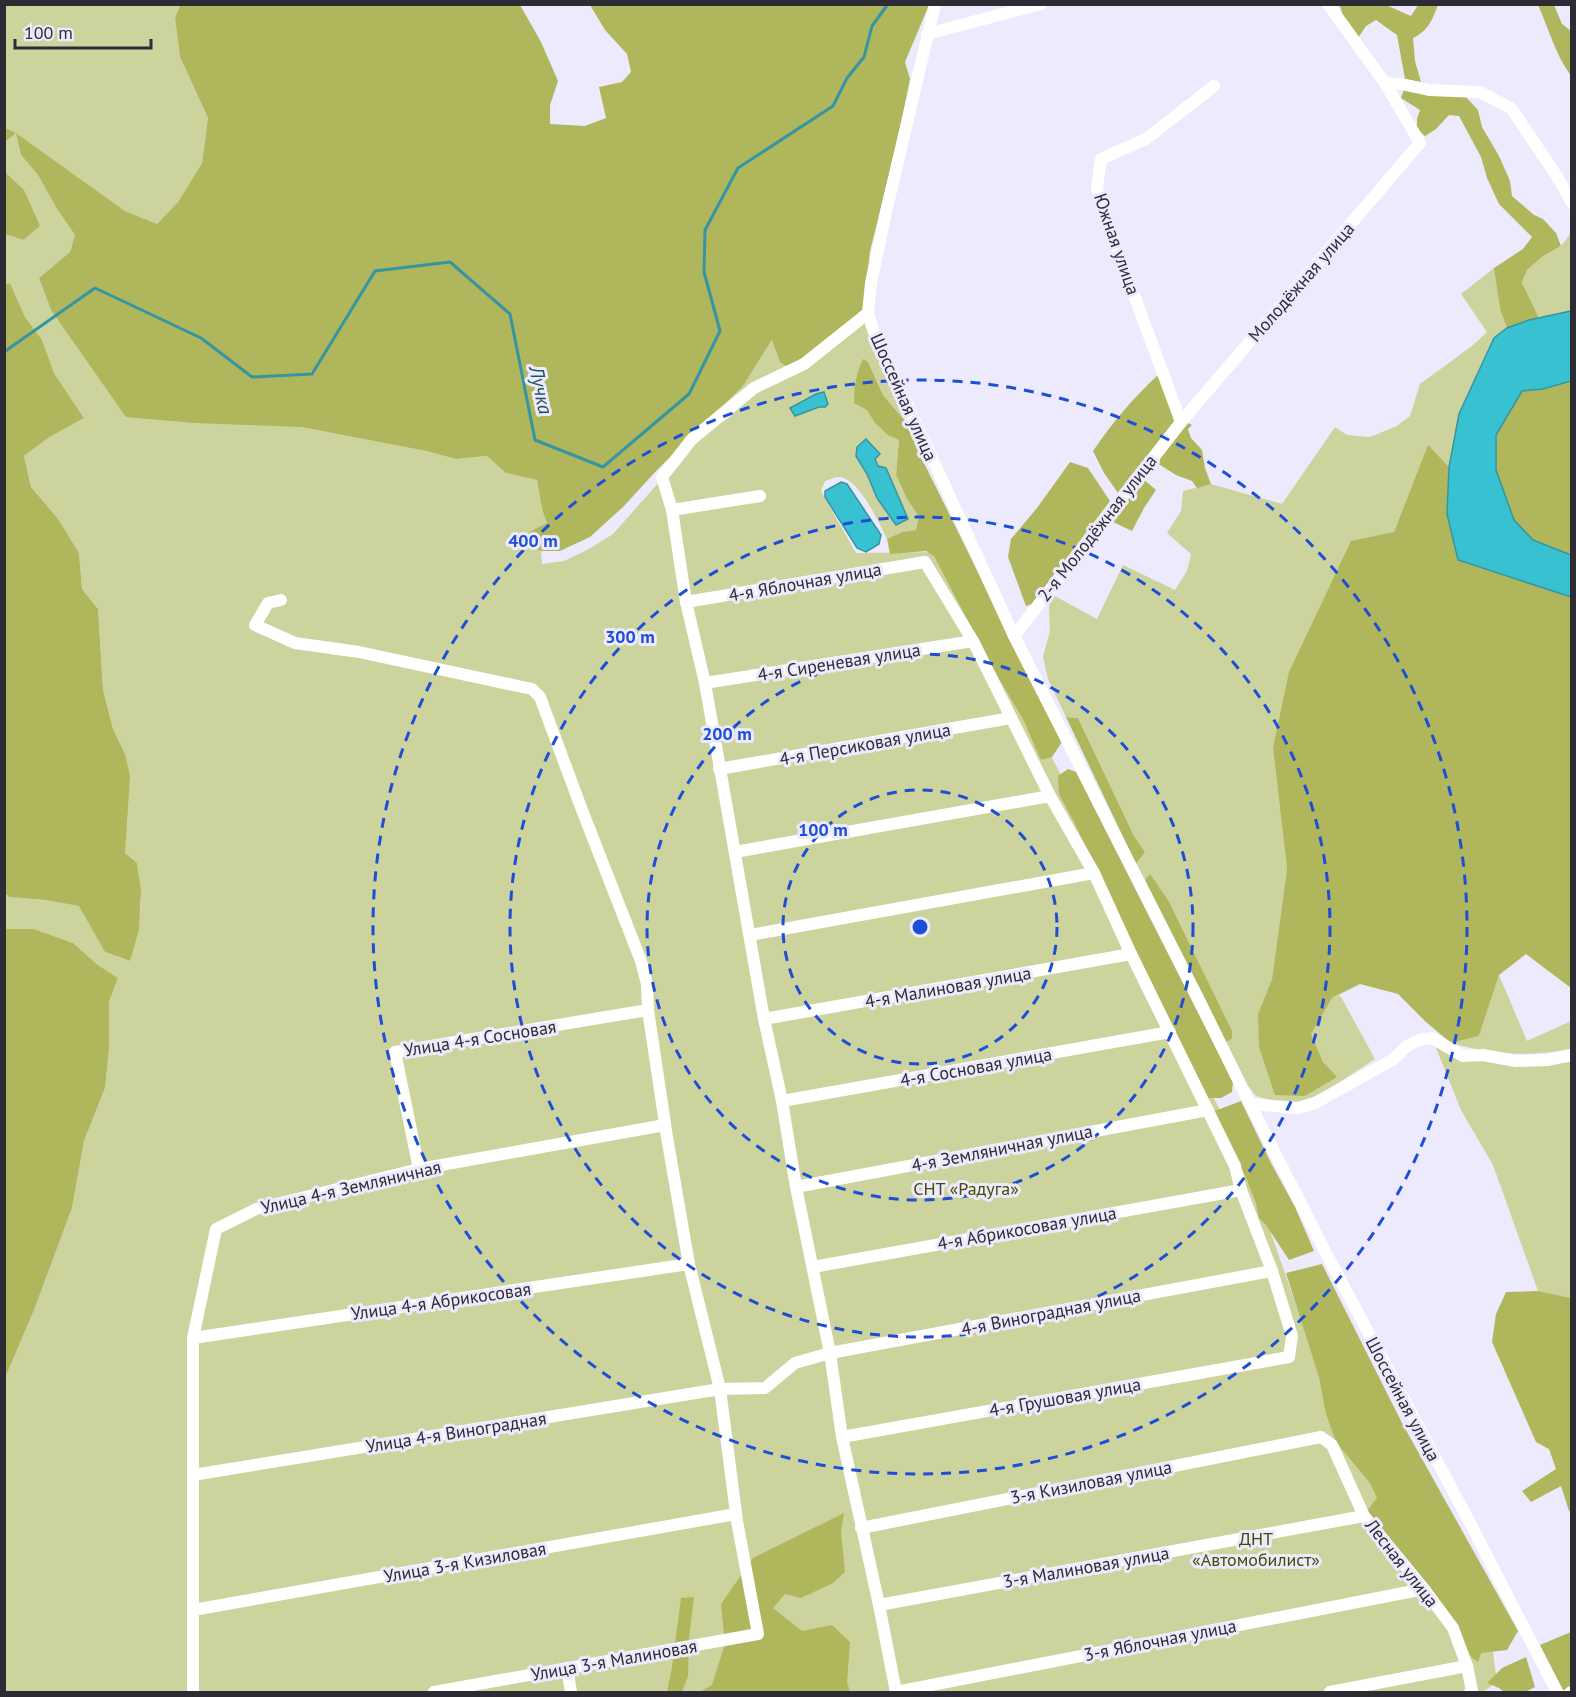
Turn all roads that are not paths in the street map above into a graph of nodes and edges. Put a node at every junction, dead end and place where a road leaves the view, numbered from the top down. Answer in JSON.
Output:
{"nodes":[{"id":1,"x":935,"y":4,"type":"edge"},
{"id":2,"x":1041,"y":4,"type":"edge"},
{"id":3,"x":1328,"y":4,"type":"edge"},
{"id":4,"x":927,"y":34,"type":"junction"},
{"id":5,"x":1385,"y":83,"type":"junction"},
{"id":6,"x":1214,"y":86,"type":"dead end"},
{"id":7,"x":1572,"y":203,"type":"edge"},
{"id":8,"x":868,"y":312,"type":"junction"},
{"id":9,"x":1181,"y":422,"type":"junction"},
{"id":10,"x":760,"y":496,"type":"dead end"},
{"id":11,"x":672,"y":510,"type":"junction"},
{"id":12,"x":281,"y":600,"type":"dead end"},
{"id":13,"x":686,"y":602,"type":"junction"},
{"id":14,"x":1014,"y":636,"type":"junction"},
{"id":15,"x":973,"y":641,"type":"junction"},
{"id":16,"x":705,"y":683,"type":"junction"},
{"id":17,"x":1011,"y":718,"type":"junction"},
{"id":18,"x":719,"y":769,"type":"junction"},
{"id":19,"x":1050,"y":796,"type":"junction"},
{"id":20,"x":735,"y":852,"type":"junction"},
{"id":21,"x":1094,"y":873,"type":"junction"},
{"id":22,"x":750,"y":935,"type":"junction"},
{"id":23,"x":1131,"y":954,"type":"junction"},
{"id":24,"x":648,"y":1010,"type":"junction"},
{"id":25,"x":764,"y":1019,"type":"junction"},
{"id":26,"x":1170,"y":1032,"type":"junction"},
{"id":27,"x":1572,"y":1055,"type":"edge"},
{"id":28,"x":782,"y":1101,"type":"junction"},
{"id":29,"x":1250,"y":1104,"type":"junction"},
{"id":30,"x":1208,"y":1110,"type":"junction"},
{"id":31,"x":665,"y":1125,"type":"junction"},
{"id":32,"x":420,"y":1169,"type":"junction"},
{"id":33,"x":796,"y":1187,"type":"junction"},
{"id":34,"x":1241,"y":1190,"type":"junction"},
{"id":35,"x":689,"y":1264,"type":"junction"},
{"id":36,"x":813,"y":1267,"type":"junction"},
{"id":37,"x":1272,"y":1271,"type":"junction"},
{"id":38,"x":193,"y":1338,"type":"junction"},
{"id":39,"x":830,"y":1353,"type":"junction"},
{"id":40,"x":720,"y":1389,"type":"junction"},
{"id":41,"x":842,"y":1437,"type":"junction"},
{"id":42,"x":1321,"y":1437,"type":"joint"},
{"id":43,"x":193,"y":1475,"type":"junction"},
{"id":44,"x":736,"y":1514,"type":"junction"},
{"id":45,"x":1364,"y":1516,"type":"junction"},
{"id":46,"x":861,"y":1528,"type":"junction"},
{"id":47,"x":1424,"y":1589,"type":"junction"},
{"id":48,"x":879,"y":1605,"type":"junction"},
{"id":49,"x":193,"y":1610,"type":"junction"},
{"id":50,"x":1467,"y":1666,"type":"junction"},
{"id":51,"x":567,"y":1668,"type":"junction"},
{"id":52,"x":193,"y":1692,"type":"edge"},
{"id":53,"x":434,"y":1692,"type":"edge"},
{"id":54,"x":571,"y":1692,"type":"edge"},
{"id":55,"x":896,"y":1692,"type":"edge"},
{"id":56,"x":1330,"y":1692,"type":"edge"},
{"id":57,"x":1470,"y":1692,"type":"edge"},
{"id":58,"x":1557,"y":1692,"type":"edge"}],
"edges":[{"from":1,"to":4,"type":"street","name":"Шоссейная улица"},
{"from":2,"to":4,"type":"street"},
{"from":3,"to":5,"type":"street"},
{"from":4,"to":8,"type":"street","name":"Шоссейная улица"},
{"from":5,"to":7,"type":"street"},
{"from":5,"to":9,"type":"street","name":"Молодёжная улица"},
{"from":6,"to":9,"type":"street","name":"Южная улица"},
{"from":8,"to":11,"type":"street"},
{"from":8,"to":14,"type":"street","name":"Шоссейная улица"},
{"from":9,"to":14,"type":"street","name":"2-я Молодёжная улица"},
{"from":10,"to":11,"type":"street"},
{"from":11,"to":13,"type":"street"},
{"from":12,"to":24,"type":"street"},
{"from":13,"to":15,"type":"street","name":"4-я Яблочная улица"},
{"from":13,"to":16,"type":"street"},
{"from":14,"to":29,"type":"street","name":"Шоссейная улица"},
{"from":15,"to":16,"type":"street","name":"4-я Сиреневая улица"},
{"from":15,"to":17,"type":"street"},
{"from":16,"to":18,"type":"street"},
{"from":17,"to":18,"type":"street","name":"4-я Персиковая улица"},
{"from":17,"to":19,"type":"street"},
{"from":18,"to":20,"type":"street"},
{"from":19,"to":20,"type":"street"},
{"from":19,"to":21,"type":"street"},
{"from":20,"to":22,"type":"street"},
{"from":21,"to":22,"type":"street"},
{"from":21,"to":23,"type":"street"},
{"from":22,"to":25,"type":"street"},
{"from":23,"to":25,"type":"street","name":"4-я Малиновая улица"},
{"from":23,"to":26,"type":"street"},
{"from":24,"to":31,"type":"street"},
{"from":24,"to":32,"type":"street","name":"Улица 4-я Сосновая"},
{"from":25,"to":28,"type":"street"},
{"from":26,"to":28,"type":"street","name":"4-я Сосновая улица"},
{"from":26,"to":30,"type":"street"},
{"from":27,"to":29,"type":"street"},
{"from":28,"to":33,"type":"street"},
{"from":29,"to":58,"type":"street","name":"Шоссейная улица"},
{"from":30,"to":33,"type":"street","name":"4-я Земляничная улица"},
{"from":30,"to":34,"type":"street"},
{"from":31,"to":32,"type":"street","name":"Улица 4-я Земляничная"},
{"from":31,"to":35,"type":"street"},
{"from":32,"to":38,"type":"street","name":"Улица 4-я Земляничная"},
{"from":33,"to":36,"type":"street"},
{"from":34,"to":36,"type":"street","name":"4-я Абрикосовая улица"},
{"from":34,"to":37,"type":"street"},
{"from":35,"to":38,"type":"street","name":"Улица 4-я Абрикосовая"},
{"from":35,"to":40,"type":"street"},
{"from":36,"to":39,"type":"street"},
{"from":37,"to":39,"type":"street","name":"4-я Виноградная улица"},
{"from":37,"to":41,"type":"street","name":"4-я Грушовая улица"},
{"from":38,"to":43,"type":"street","name":"Улица 4-я Земляничная"},
{"from":39,"to":40,"type":"street","name":"4-я Виноградная улица"},
{"from":39,"to":41,"type":"street"},
{"from":40,"to":43,"type":"street","name":"Улица 4-я Виноградная"},
{"from":40,"to":44,"type":"street"},
{"from":41,"to":46,"type":"street"},
{"from":42,"to":45,"type":"street","name":"Лесная улица"},
{"from":42,"to":46,"type":"street","name":"3-я Кизиловая улица"},
{"from":43,"to":49,"type":"street","name":"Улица 4-я Земляничная"},
{"from":44,"to":49,"type":"street","name":"Улица 3-я Кизиловая"},
{"from":44,"to":51,"type":"street","name":"Улица 3-я Малиновая"},
{"from":45,"to":47,"type":"street","name":"Лесная улица"},
{"from":45,"to":48,"type":"street","name":"3-я Малиновая улица"},
{"from":46,"to":48,"type":"street"},
{"from":47,"to":50,"type":"street","name":"Лесная улица"},
{"from":47,"to":55,"type":"street","name":"3-я Яблочная улица"},
{"from":48,"to":55,"type":"street"},
{"from":49,"to":52,"type":"street","name":"Улица 4-я Земляничная"},
{"from":50,"to":56,"type":"street"},
{"from":50,"to":57,"type":"street","name":"Лесная улица"},
{"from":51,"to":53,"type":"street","name":"Улица 3-я Малиновая"},
{"from":51,"to":54,"type":"street"}]}
